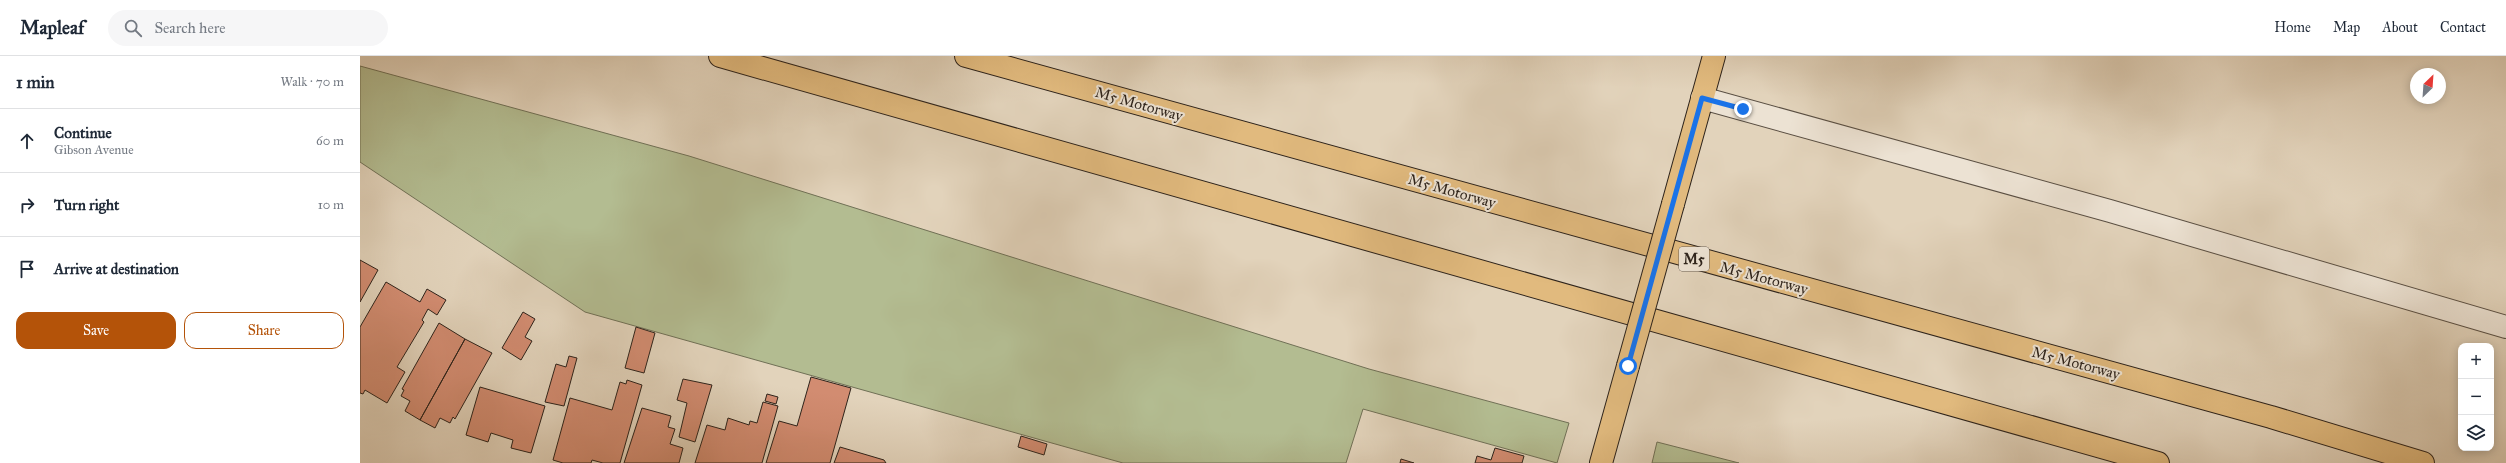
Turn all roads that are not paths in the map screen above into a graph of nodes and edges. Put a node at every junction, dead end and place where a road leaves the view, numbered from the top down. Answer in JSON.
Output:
{"nodes":[{"id":1,"x":720,"y":56,"type":"edge"},
{"id":2,"x":966,"y":56,"type":"edge"},
{"id":3,"x":1714,"y":56,"type":"edge"},
{"id":4,"x":1702,"y":98,"type":"junction"},
{"id":5,"x":2506,"y":327,"type":"edge"},
{"id":6,"x":1602,"y":463,"type":"edge"},
{"id":7,"x":2158,"y":463,"type":"edge"},
{"id":8,"x":2422,"y":463,"type":"edge"}],
"edges":[{"from":1,"to":7,"type":"main road"},
{"from":2,"to":8,"type":"main road","name":"M5 Motorway","number":"M5"},
{"from":3,"to":4,"type":"main road"},
{"from":4,"to":5,"type":"lane"},
{"from":4,"to":6,"type":"main road","bridge":true}]}
